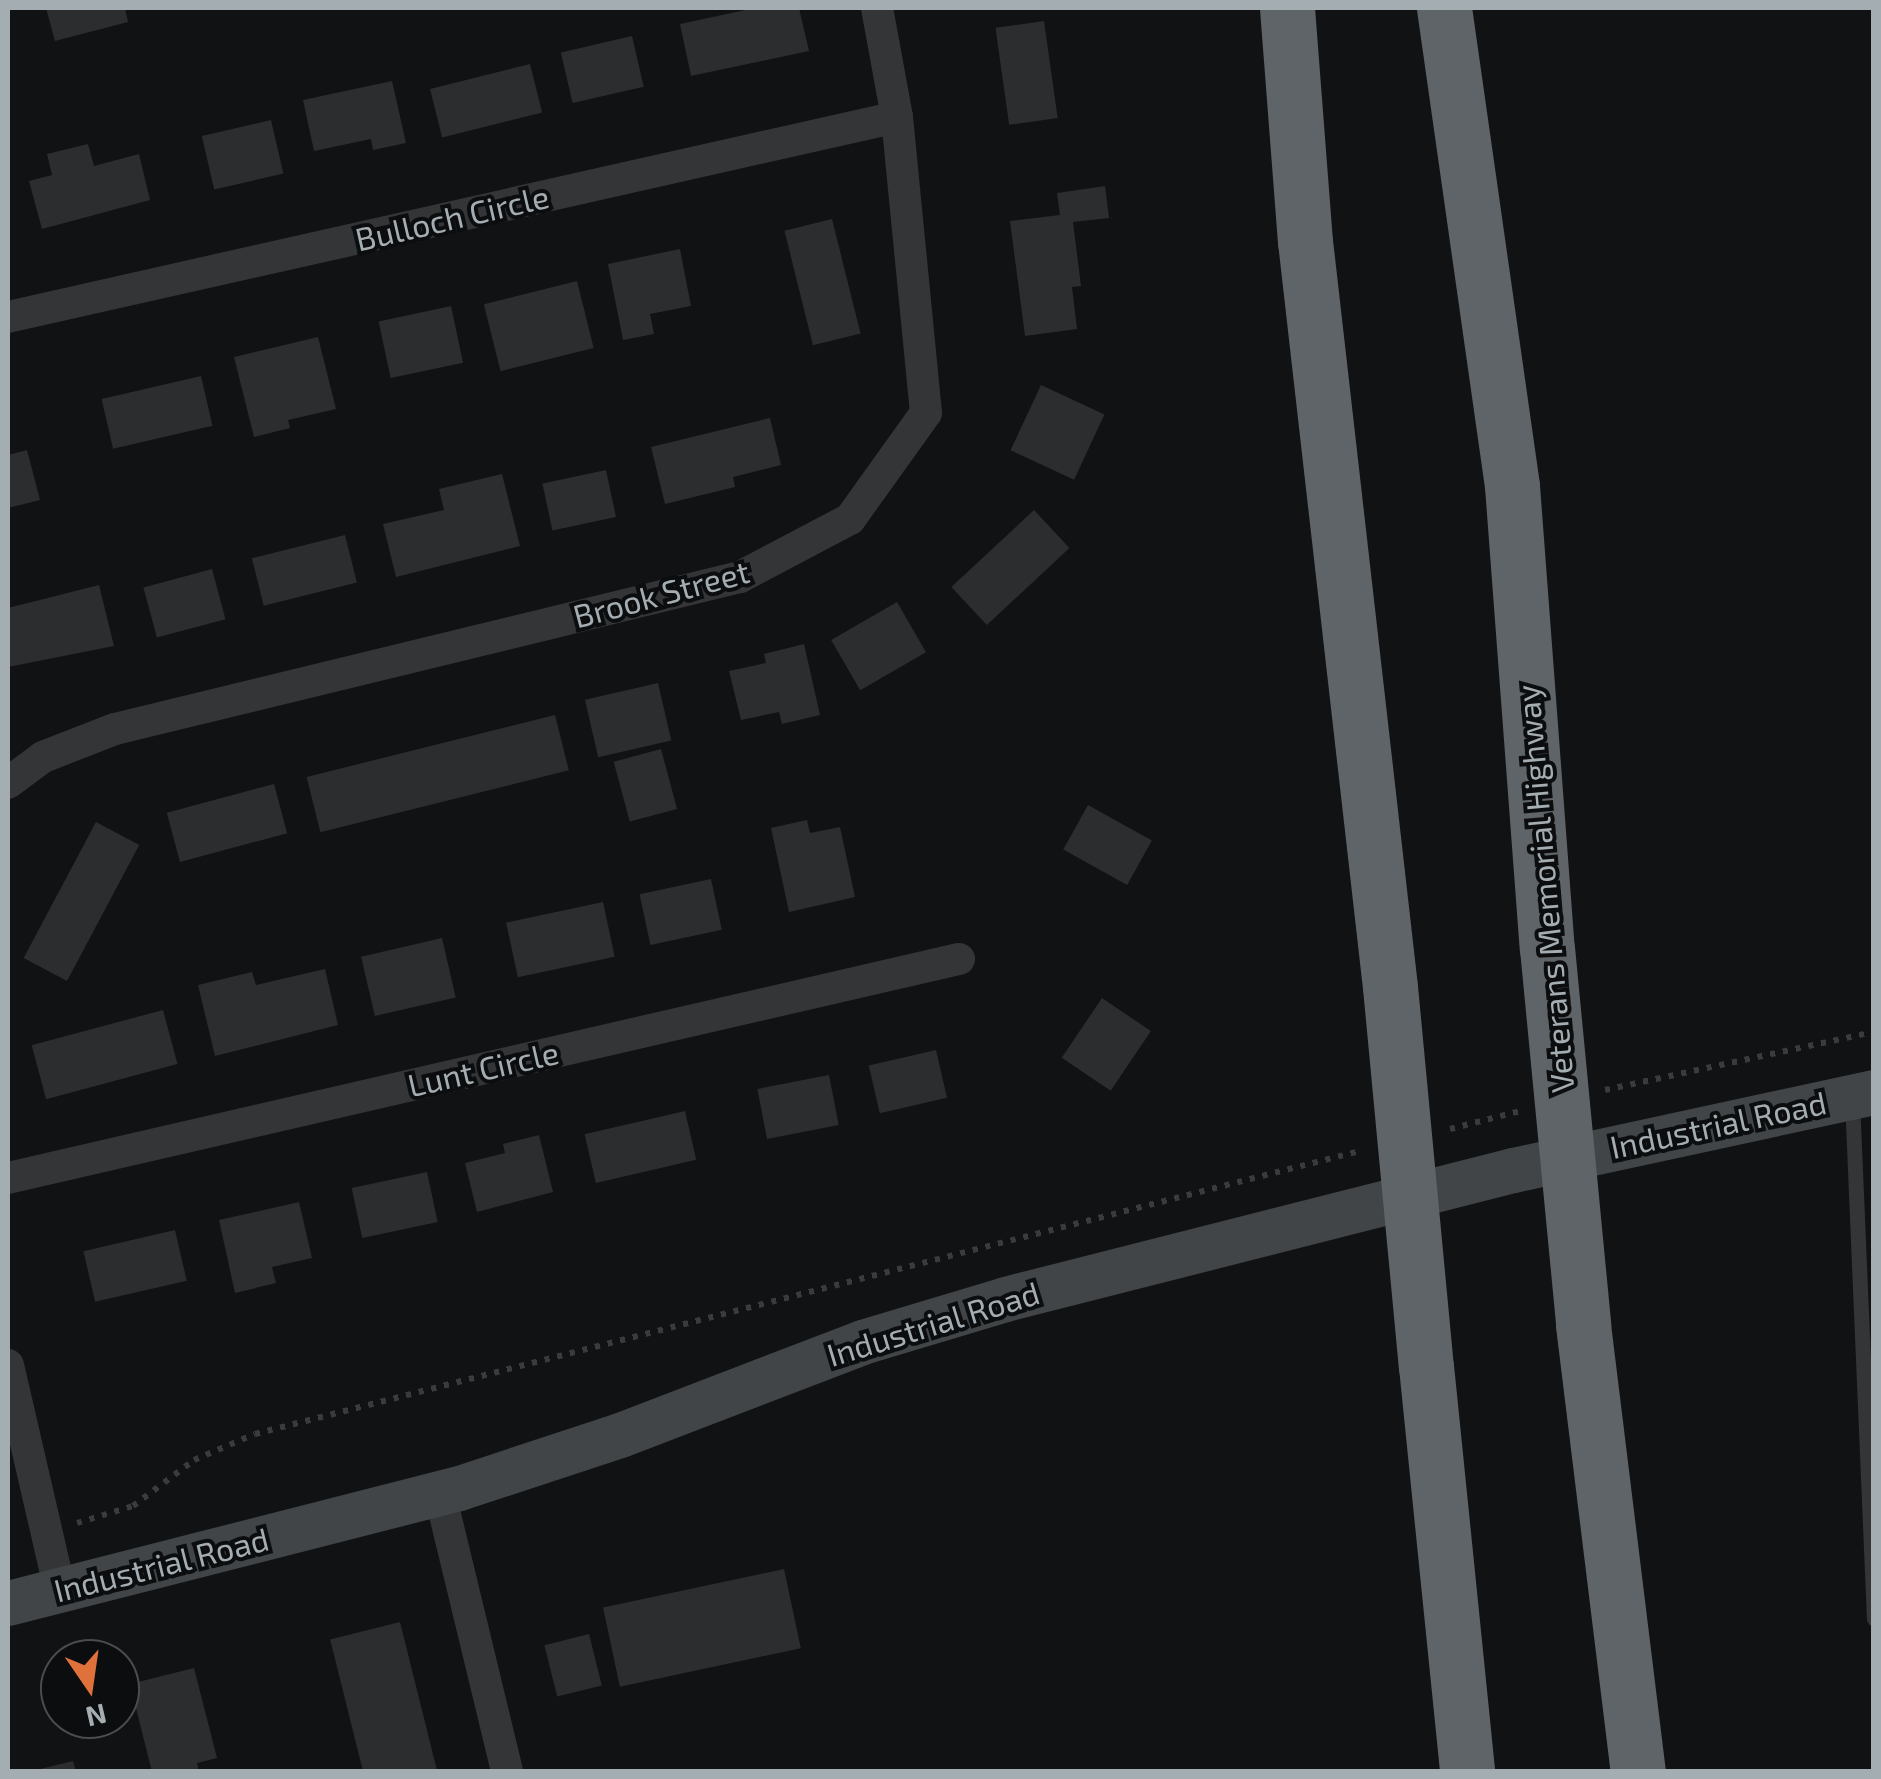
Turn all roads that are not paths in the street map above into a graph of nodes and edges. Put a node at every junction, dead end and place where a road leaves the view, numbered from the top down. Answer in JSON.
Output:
{"nodes":[{"id":1,"x":877,"y":8,"type":"edge"},
{"id":2,"x":1277,"y":8,"type":"edge"},
{"id":3,"x":1287,"y":8,"type":"edge"},
{"id":4,"x":1444,"y":8,"type":"edge"},
{"id":5,"x":897,"y":117,"type":"junction"},
{"id":6,"x":1305,"y":241,"type":"junction"},
{"id":7,"x":8,"y":318,"type":"edge"},
{"id":8,"x":8,"y":783,"type":"edge"},
{"id":9,"x":959,"y":958,"type":"dead end"},
{"id":10,"x":1863,"y":1094,"type":"edge"},
{"id":11,"x":8,"y":1178,"type":"edge"},
{"id":12,"x":8,"y":1366,"type":"edge"},
{"id":13,"x":440,"y":1494,"type":"junction"},
{"id":14,"x":60,"y":1590,"type":"junction"},
{"id":15,"x":8,"y":1603,"type":"edge"},
{"id":16,"x":1874,"y":1619,"type":"edge"},
{"id":17,"x":507,"y":1772,"type":"edge"},
{"id":18,"x":1467,"y":1772,"type":"edge"},
{"id":19,"x":1638,"y":1772,"type":"edge"}],
"edges":[{"from":1,"to":5,"type":"street","name":"Brook Street"},
{"from":2,"to":6,"type":"highway"},
{"from":3,"to":6,"type":"highway"},
{"from":4,"to":19,"type":"highway","name":"Veterans Memorial Highway","bridge":true},
{"from":5,"to":7,"type":"street","name":"Bulloch Circle"},
{"from":5,"to":8,"type":"street","name":"Brook Street"},
{"from":6,"to":18,"type":"highway","bridge":true},
{"from":9,"to":11,"type":"street","name":"Lunt Circle"},
{"from":10,"to":13,"type":"street","name":"Industrial Road"},
{"from":10,"to":16,"type":"lane"},
{"from":12,"to":14,"type":"street"},
{"from":13,"to":14,"type":"street","name":"Industrial Road"},
{"from":13,"to":17,"type":"street"},
{"from":14,"to":15,"type":"street","name":"Industrial Road"}]}
